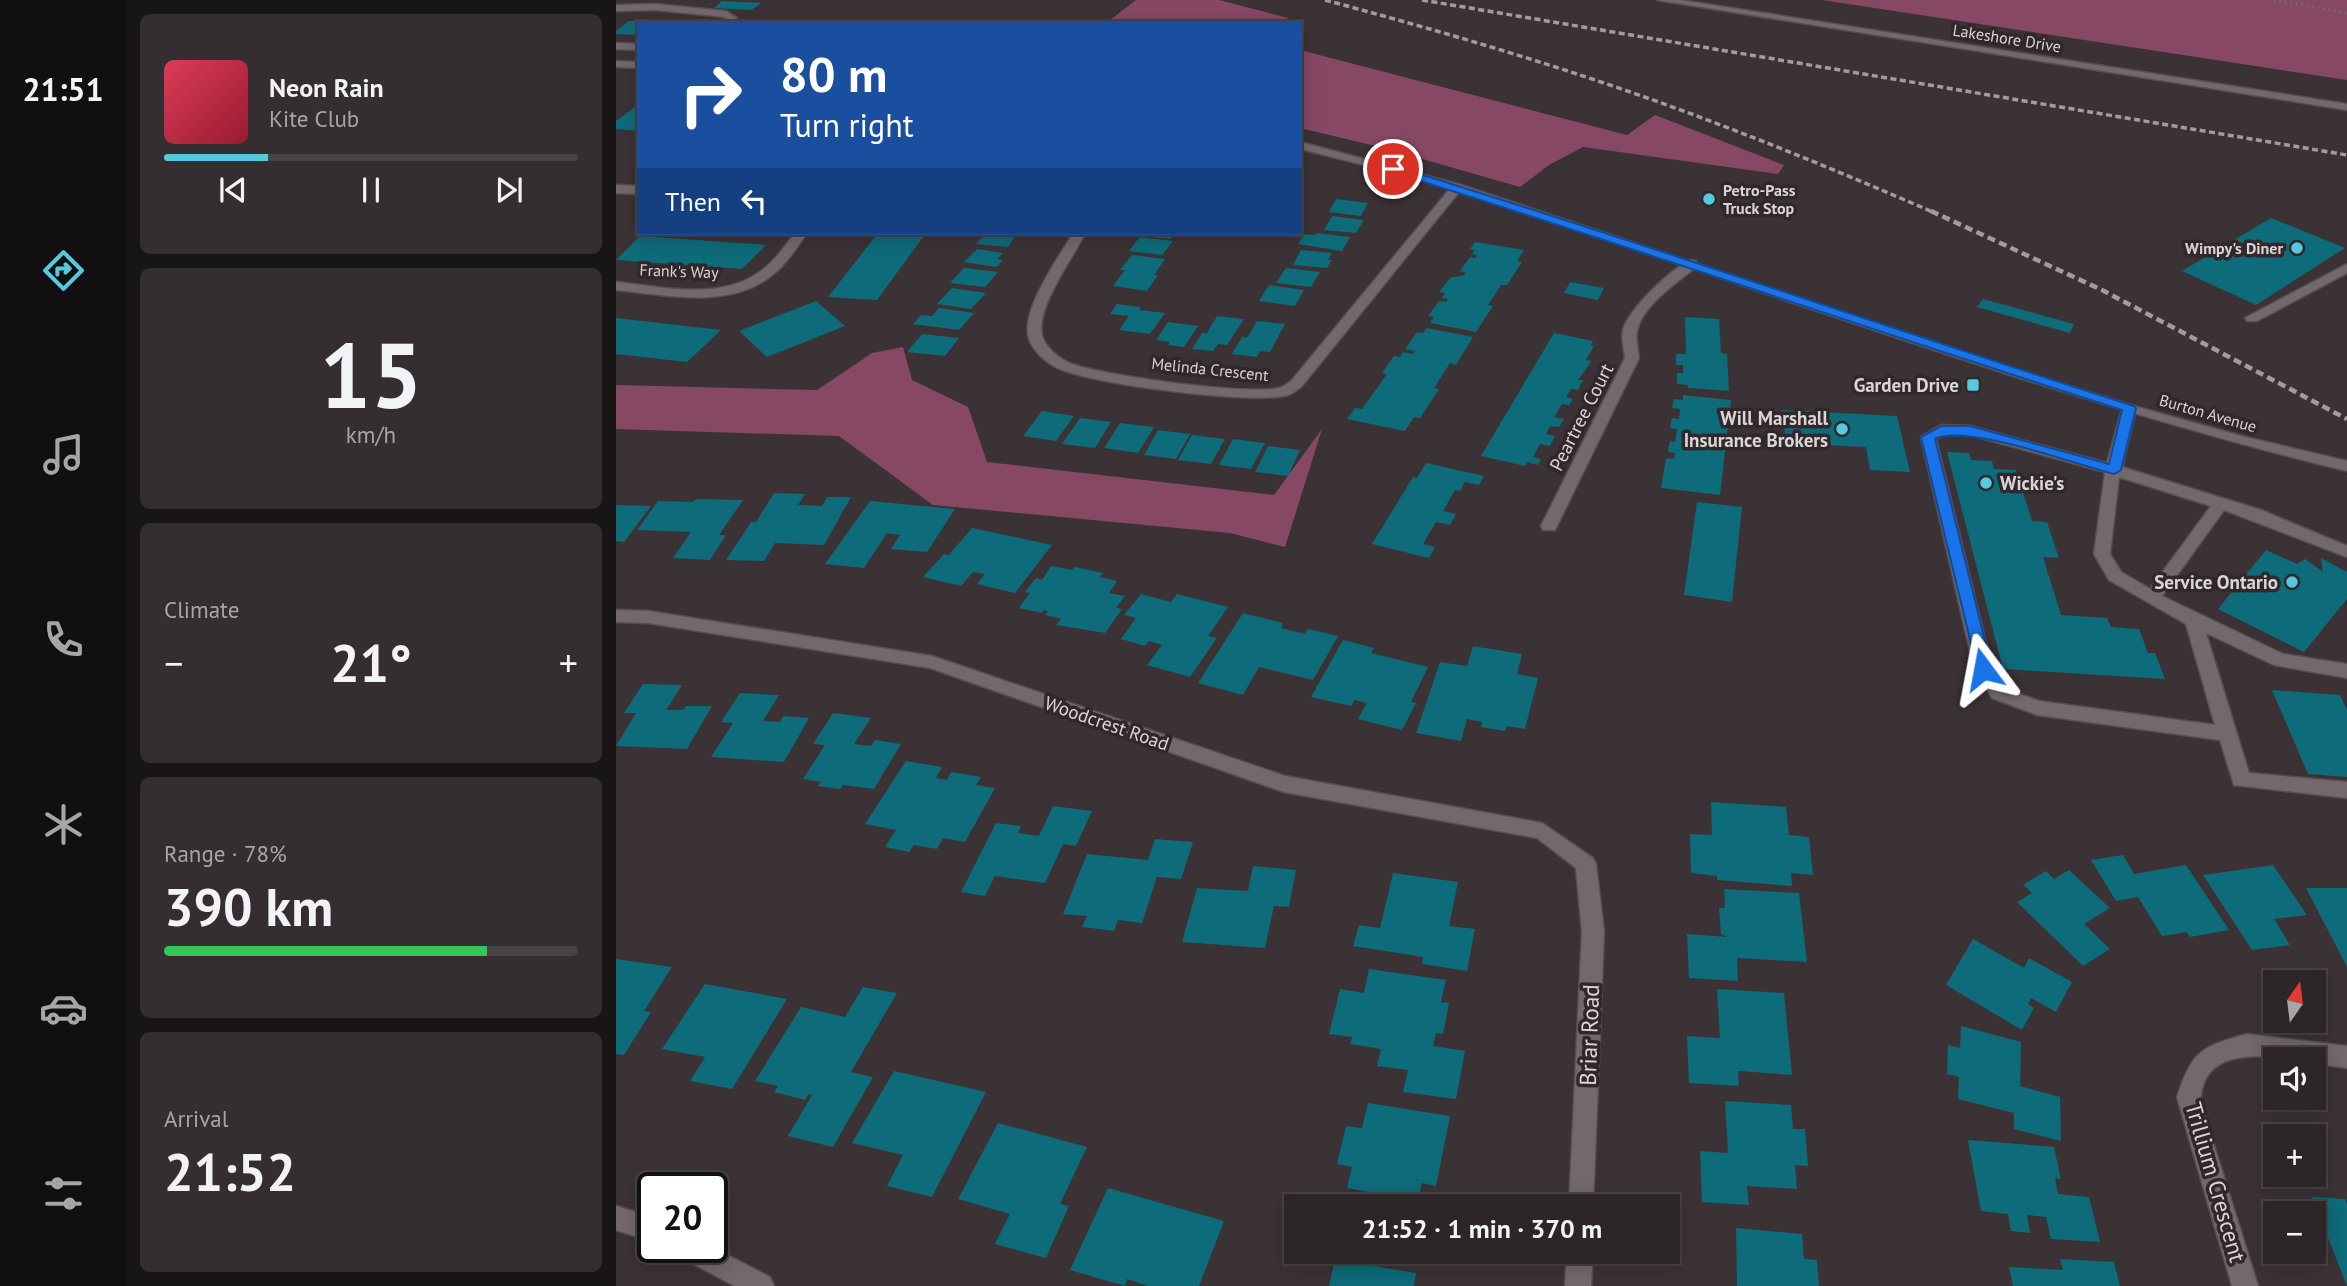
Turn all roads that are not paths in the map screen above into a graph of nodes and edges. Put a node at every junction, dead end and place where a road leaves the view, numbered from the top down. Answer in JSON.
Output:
{"nodes":[{"id":1,"x":1662,"y":0,"type":"edge"},
{"id":2,"x":616,"y":8,"type":"edge"},
{"id":3,"x":728,"y":21,"type":"edge"},
{"id":4,"x":1901,"y":25,"type":"dead end"},
{"id":5,"x":616,"y":46,"type":"edge"},
{"id":6,"x":637,"y":47,"type":"edge"},
{"id":7,"x":616,"y":64,"type":"edge"},
{"id":8,"x":637,"y":64,"type":"edge"},
{"id":9,"x":2347,"y":96,"type":"edge"},
{"id":10,"x":2347,"y":107,"type":"edge"},
{"id":11,"x":1302,"y":146,"type":"edge"},
{"id":12,"x":1457,"y":187,"type":"junction"},
{"id":13,"x":616,"y":189,"type":"edge"},
{"id":14,"x":637,"y":190,"type":"edge"},
{"id":15,"x":799,"y":235,"type":"edge"},
{"id":16,"x":1078,"y":235,"type":"edge"},
{"id":17,"x":1692,"y":264,"type":"junction"},
{"id":18,"x":2347,"y":268,"type":"edge"},
{"id":19,"x":616,"y":286,"type":"edge"},
{"id":20,"x":2252,"y":318,"type":"dead end"},
{"id":21,"x":2129,"y":408,"type":"junction"},
{"id":22,"x":2347,"y":466,"type":"edge"},
{"id":23,"x":2114,"y":470,"type":"junction"},
{"id":24,"x":2221,"y":503,"type":"junction"},
{"id":25,"x":1549,"y":526,"type":"dead end"},
{"id":26,"x":2347,"y":552,"type":"edge"},
{"id":27,"x":2152,"y":598,"type":"junction"},
{"id":28,"x":616,"y":616,"type":"edge"},
{"id":29,"x":2193,"y":620,"type":"junction"},
{"id":30,"x":2347,"y":671,"type":"edge"},
{"id":31,"x":2227,"y":734,"type":"junction"},
{"id":32,"x":2347,"y":790,"type":"edge"},
{"id":33,"x":1586,"y":864,"type":"joint"},
{"id":34,"x":2347,"y":1058,"type":"edge"},
{"id":35,"x":1582,"y":1194,"type":"edge"},
{"id":36,"x":616,"y":1218,"type":"edge"},
{"id":37,"x":637,"y":1225,"type":"edge"},
{"id":38,"x":717,"y":1263,"type":"edge"},
{"id":39,"x":1579,"y":1264,"type":"edge"},
{"id":40,"x":761,"y":1286,"type":"edge"},
{"id":41,"x":1578,"y":1286,"type":"edge"},
{"id":42,"x":2245,"y":1286,"type":"edge"}],
"edges":[{"from":1,"to":10,"type":"street","name":"Lakeshore Drive"},
{"from":2,"to":3,"type":"street"},
{"from":4,"to":9,"type":"street","name":"Lakeshore Drive"},
{"from":5,"to":6,"type":"street"},
{"from":7,"to":8,"type":"street"},
{"from":11,"to":12,"type":"street","name":"Burton Avenue"},
{"from":12,"to":16,"type":"street","name":"Melinda Crescent"},
{"from":12,"to":17,"type":"street","name":"Burton Avenue"},
{"from":13,"to":14,"type":"street"},
{"from":15,"to":19,"type":"street","name":"Frank's Way"},
{"from":17,"to":21,"type":"street","name":"Burton Avenue"},
{"from":17,"to":25,"type":"street","name":"Peartree Court"},
{"from":18,"to":20,"type":"street"},
{"from":21,"to":22,"type":"street","name":"Burton Avenue"},
{"from":21,"to":23,"type":"street"},
{"from":23,"to":24,"type":"street"},
{"from":23,"to":27,"type":"street"},
{"from":23,"to":31,"type":"street"},
{"from":24,"to":26,"type":"street"},
{"from":24,"to":27,"type":"street"},
{"from":27,"to":29,"type":"street"},
{"from":28,"to":33,"type":"street","name":"Woodcrest Road"},
{"from":29,"to":30,"type":"street"},
{"from":29,"to":31,"type":"street"},
{"from":31,"to":32,"type":"street"},
{"from":33,"to":35,"type":"street","name":"Briar Road"},
{"from":34,"to":42,"type":"street","name":"Trillium Crescent"},
{"from":36,"to":37,"type":"street"},
{"from":38,"to":40,"type":"street"},
{"from":39,"to":41,"type":"street"}]}
